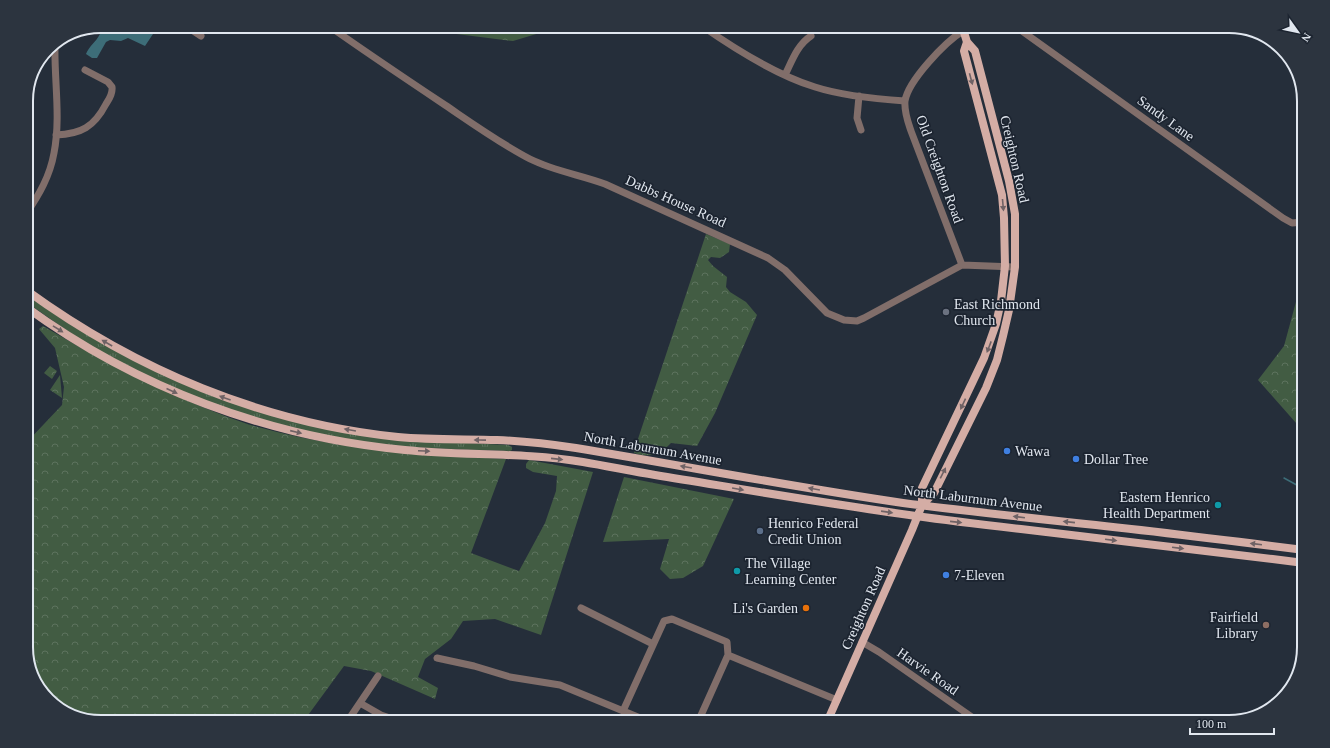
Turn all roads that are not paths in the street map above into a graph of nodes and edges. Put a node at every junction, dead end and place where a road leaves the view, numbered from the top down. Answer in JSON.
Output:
{"nodes":[{"id":1,"x":197,"y":33,"type":"edge"},
{"id":2,"x":339,"y":33,"type":"edge"},
{"id":3,"x":713,"y":33,"type":"edge"},
{"id":4,"x":958,"y":33,"type":"edge"},
{"id":5,"x":964,"y":33,"type":"edge"},
{"id":6,"x":1025,"y":33,"type":"edge"},
{"id":7,"x":202,"y":36,"type":"dead end"},
{"id":8,"x":811,"y":36,"type":"dead end"},
{"id":9,"x":967,"y":42,"type":"junction"},
{"id":10,"x":55,"y":51,"type":"edge"},
{"id":11,"x":85,"y":70,"type":"dead end"},
{"id":12,"x":785,"y":75,"type":"junction"},
{"id":13,"x":859,"y":96,"type":"junction"},
{"id":14,"x":905,"y":101,"type":"junction"},
{"id":15,"x":861,"y":130,"type":"dead end"},
{"id":16,"x":56,"y":135,"type":"junction"},
{"id":17,"x":33,"y":204,"type":"edge"},
{"id":18,"x":1297,"y":223,"type":"edge"},
{"id":19,"x":962,"y":265,"type":"junction"},
{"id":20,"x":1005,"y":266,"type":"junction"},
{"id":21,"x":1015,"y":267,"type":"junction"},
{"id":22,"x":33,"y":295,"type":"edge"},
{"id":23,"x":33,"y":312,"type":"edge"},
{"id":24,"x":922,"y":505,"type":"junction"},
{"id":25,"x":917,"y":517,"type":"junction"},
{"id":26,"x":1297,"y":549,"type":"edge"},
{"id":27,"x":1297,"y":561,"type":"edge"},
{"id":28,"x":581,"y":608,"type":"dead end"},
{"id":29,"x":862,"y":642,"type":"junction"},
{"id":30,"x":653,"y":644,"type":"junction"},
{"id":31,"x":728,"y":655,"type":"junction"},
{"id":32,"x":437,"y":658,"type":"dead end"},
{"id":33,"x":378,"y":676,"type":"dead end"},
{"id":34,"x":837,"y":700,"type":"junction"},
{"id":35,"x":360,"y":703,"type":"junction"},
{"id":36,"x":623,"y":711,"type":"junction"},
{"id":37,"x":352,"y":715,"type":"edge"},
{"id":38,"x":382,"y":715,"type":"edge"},
{"id":39,"x":633,"y":715,"type":"edge"},
{"id":40,"x":701,"y":715,"type":"edge"},
{"id":41,"x":830,"y":715,"type":"edge"},
{"id":42,"x":964,"y":715,"type":"edge"}],
"edges":[{"from":1,"to":7,"type":"street"},
{"from":2,"to":19,"type":"street","name":"Dabbs House Road"},
{"from":3,"to":12,"type":"street"},
{"from":4,"to":14,"type":"street","name":"Old Creighton Road"},
{"from":5,"to":9,"type":"main road","name":"Creighton Road"},
{"from":6,"to":18,"type":"street","name":"Sandy Lane"},
{"from":8,"to":12,"type":"street"},
{"from":9,"to":20,"type":"main road","name":"Creighton Road","one_way":true},
{"from":9,"to":21,"type":"main road","name":"Creighton Road"},
{"from":10,"to":16,"type":"street"},
{"from":11,"to":16,"type":"street"},
{"from":12,"to":13,"type":"street"},
{"from":13,"to":14,"type":"street"},
{"from":13,"to":15,"type":"street"},
{"from":14,"to":19,"type":"street","name":"Old Creighton Road"},
{"from":16,"to":17,"type":"street"},
{"from":19,"to":20,"type":"street","name":"Dabbs House Road"},
{"from":20,"to":21,"type":"street","name":"Dabbs House Road"},
{"from":20,"to":24,"type":"main road","name":"Creighton Road","one_way":true},
{"from":24,"to":21,"type":"main road","name":"Creighton Road","one_way":true},
{"from":24,"to":22,"type":"main road","name":"North Laburnum Avenue","one_way":true},
{"from":23,"to":25,"type":"main road","name":"North Laburnum Avenue","one_way":true},
{"from":24,"to":25,"type":"main road","name":"Creighton Road"},
{"from":26,"to":24,"type":"main road","name":"North Laburnum Avenue","one_way":true},
{"from":25,"to":27,"type":"main road","name":"North Laburnum Avenue","one_way":true},
{"from":25,"to":29,"type":"main road","name":"Creighton Road"},
{"from":28,"to":30,"type":"street"},
{"from":29,"to":34,"type":"main road","name":"Creighton Road"},
{"from":29,"to":42,"type":"street","name":"Harvie Road"},
{"from":30,"to":31,"type":"street"},
{"from":30,"to":36,"type":"street"},
{"from":31,"to":34,"type":"street"},
{"from":31,"to":40,"type":"street"},
{"from":32,"to":36,"type":"street"},
{"from":33,"to":35,"type":"street"},
{"from":34,"to":41,"type":"main road","name":"Creighton Road"},
{"from":35,"to":37,"type":"street"},
{"from":35,"to":38,"type":"street"},
{"from":36,"to":39,"type":"street"}]}
